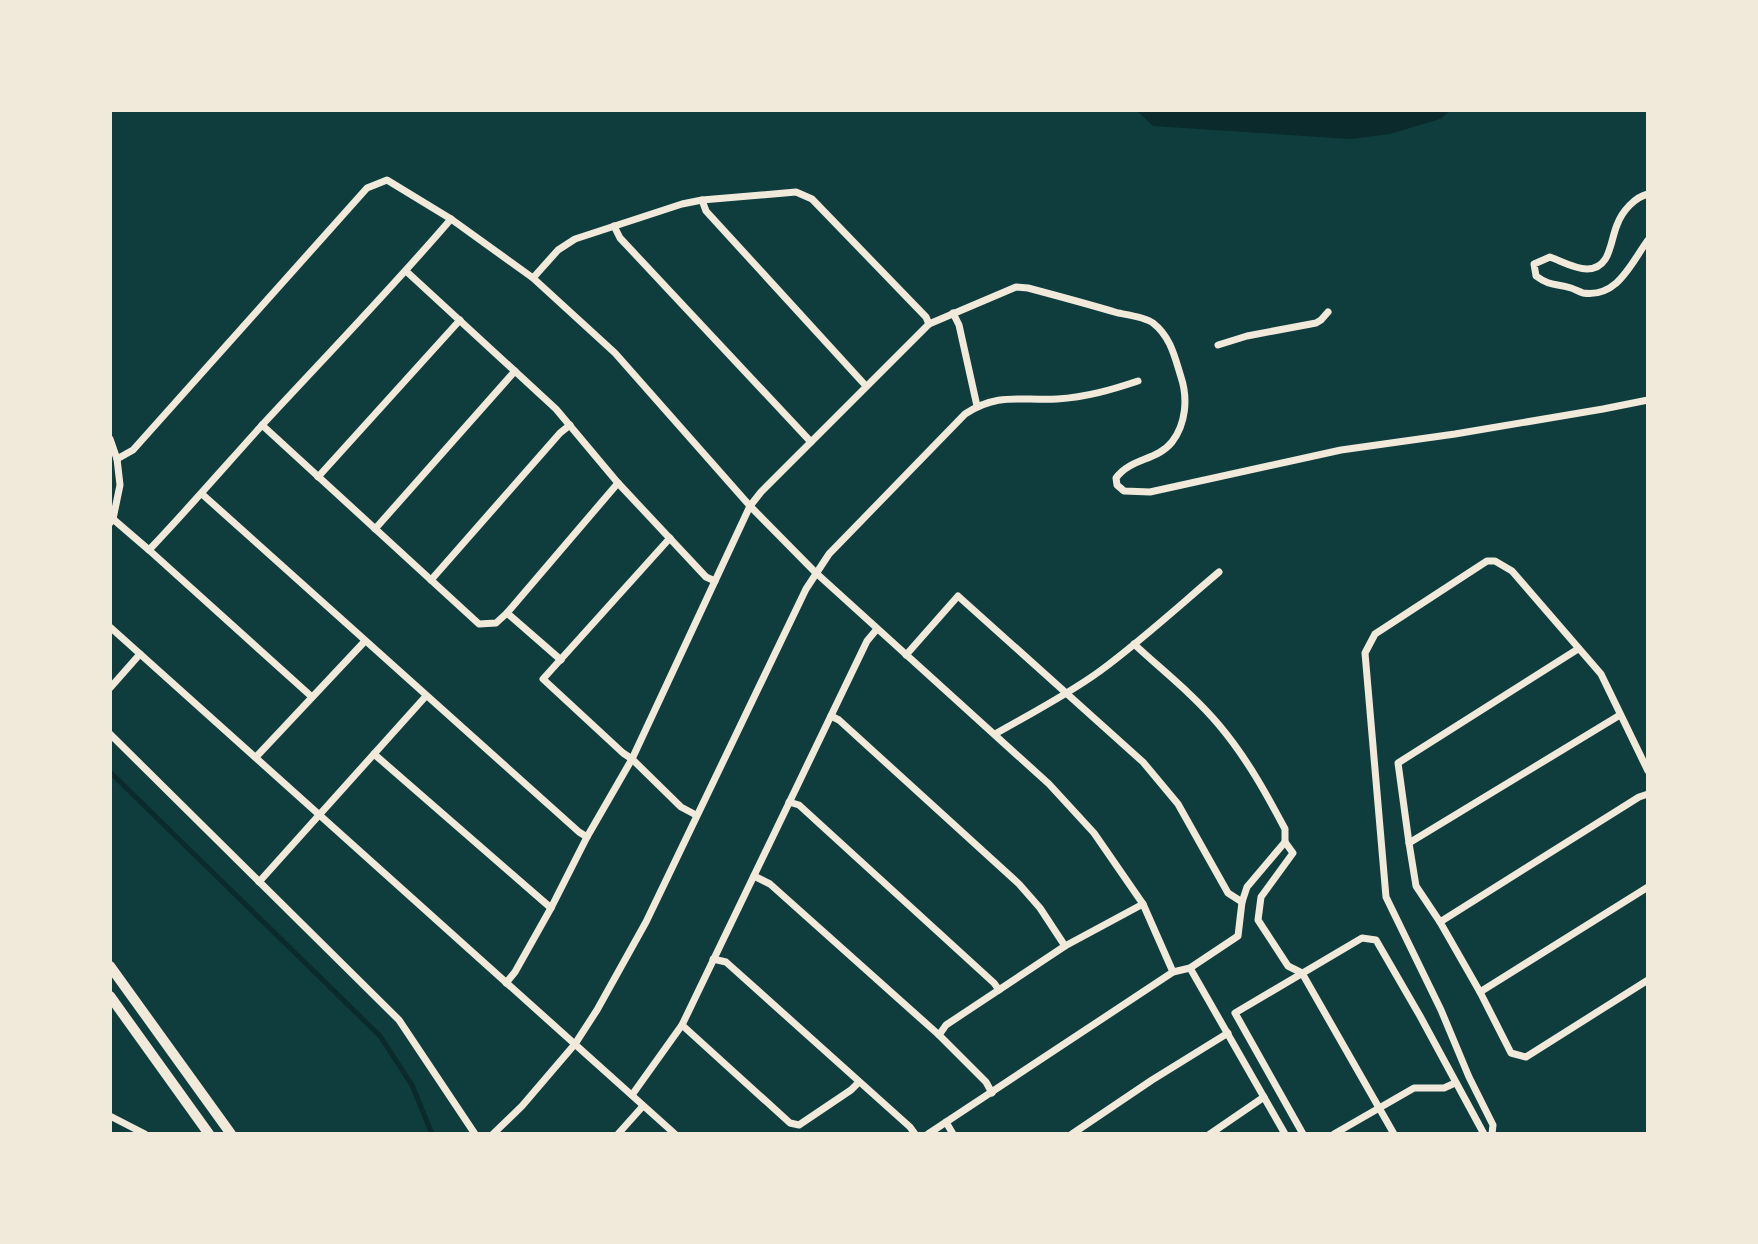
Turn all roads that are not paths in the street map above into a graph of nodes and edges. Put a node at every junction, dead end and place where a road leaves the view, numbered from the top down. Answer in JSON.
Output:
{"nodes":[{"id":1,"x":1648,"y":194,"type":"edge"},
{"id":2,"x":702,"y":200,"type":"junction"},
{"id":3,"x":451,"y":219,"type":"junction"},
{"id":4,"x":614,"y":226,"type":"junction"},
{"id":5,"x":1648,"y":240,"type":"edge"},
{"id":6,"x":406,"y":271,"type":"junction"},
{"id":7,"x":533,"y":278,"type":"junction"},
{"id":8,"x":1328,"y":312,"type":"dead end"},
{"id":9,"x":953,"y":313,"type":"junction"},
{"id":10,"x":460,"y":320,"type":"junction"},
{"id":11,"x":929,"y":324,"type":"junction"},
{"id":12,"x":1218,"y":345,"type":"dead end"},
{"id":13,"x":515,"y":371,"type":"junction"},
{"id":14,"x":1138,"y":381,"type":"dead end"},
{"id":15,"x":866,"y":386,"type":"junction"},
{"id":16,"x":1648,"y":400,"type":"edge"},
{"id":17,"x":977,"y":406,"type":"junction"},
{"id":18,"x":262,"y":425,"type":"junction"},
{"id":19,"x":570,"y":425,"type":"junction"},
{"id":20,"x":110,"y":439,"type":"edge"},
{"id":21,"x":811,"y":442,"type":"junction"},
{"id":22,"x":117,"y":459,"type":"junction"},
{"id":23,"x":318,"y":477,"type":"junction"},
{"id":24,"x":618,"y":483,"type":"junction"},
{"id":25,"x":202,"y":494,"type":"junction"},
{"id":26,"x":750,"y":506,"type":"junction"},
{"id":27,"x":112,"y":521,"type":"edge"},
{"id":28,"x":375,"y":529,"type":"junction"},
{"id":29,"x":670,"y":538,"type":"junction"},
{"id":30,"x":149,"y":550,"type":"junction"},
{"id":31,"x":815,"y":572,"type":"junction"},
{"id":32,"x":1219,"y":572,"type":"dead end"},
{"id":33,"x":431,"y":580,"type":"junction"},
{"id":34,"x":715,"y":581,"type":"junction"},
{"id":35,"x":507,"y":613,"type":"junction"},
{"id":36,"x":110,"y":627,"type":"edge"},
{"id":37,"x":877,"y":629,"type":"junction"},
{"id":38,"x":365,"y":641,"type":"junction"},
{"id":39,"x":1134,"y":644,"type":"junction"},
{"id":40,"x":1578,"y":649,"type":"junction"},
{"id":41,"x":140,"y":654,"type":"junction"},
{"id":42,"x":906,"y":655,"type":"junction"},
{"id":43,"x":561,"y":660,"type":"junction"},
{"id":44,"x":110,"y":688,"type":"edge"},
{"id":45,"x":1067,"y":693,"type":"junction"},
{"id":46,"x":426,"y":696,"type":"junction"},
{"id":47,"x":312,"y":697,"type":"junction"},
{"id":48,"x":1620,"y":715,"type":"junction"},
{"id":49,"x":831,"y":716,"type":"junction"},
{"id":50,"x":110,"y":734,"type":"edge"},
{"id":51,"x":995,"y":734,"type":"junction"},
{"id":52,"x":374,"y":754,"type":"junction"},
{"id":53,"x":256,"y":757,"type":"junction"},
{"id":54,"x":632,"y":759,"type":"junction"},
{"id":55,"x":1648,"y":771,"type":"edge"},
{"id":56,"x":1648,"y":794,"type":"edge"},
{"id":57,"x":789,"y":802,"type":"junction"},
{"id":58,"x":319,"y":814,"type":"junction"},
{"id":59,"x":696,"y":815,"type":"junction"},
{"id":60,"x":587,"y":837,"type":"junction"},
{"id":61,"x":1285,"y":842,"type":"junction"},
{"id":62,"x":1409,"y":843,"type":"junction"},
{"id":63,"x":754,"y":876,"type":"junction"},
{"id":64,"x":259,"y":882,"type":"junction"},
{"id":65,"x":1648,"y":887,"type":"edge"},
{"id":66,"x":1242,"y":902,"type":"junction"},
{"id":67,"x":1143,"y":904,"type":"junction"},
{"id":68,"x":551,"y":908,"type":"junction"},
{"id":69,"x":1440,"y":922,"type":"junction"},
{"id":70,"x":1065,"y":946,"type":"junction"},
{"id":71,"x":713,"y":959,"type":"junction"},
{"id":72,"x":110,"y":966,"type":"edge"},
{"id":73,"x":1190,"y":968,"type":"junction"},
{"id":74,"x":1173,"y":972,"type":"junction"},
{"id":75,"x":1302,"y":973,"type":"junction"},
{"id":76,"x":1648,"y":980,"type":"edge"},
{"id":77,"x":506,"y":983,"type":"junction"},
{"id":78,"x":999,"y":990,"type":"junction"},
{"id":79,"x":1480,"y":992,"type":"junction"},
{"id":80,"x":110,"y":996,"type":"edge"},
{"id":81,"x":682,"y":1025,"type":"junction"},
{"id":82,"x":1228,"y":1033,"type":"junction"},
{"id":83,"x":939,"y":1035,"type":"junction"},
{"id":84,"x":575,"y":1044,"type":"junction"},
{"id":85,"x":859,"y":1082,"type":"junction"},
{"id":86,"x":1455,"y":1083,"type":"junction"},
{"id":87,"x":992,"y":1093,"type":"junction"},
{"id":88,"x":632,"y":1095,"type":"junction"},
{"id":89,"x":1264,"y":1097,"type":"junction"},
{"id":90,"x":643,"y":1106,"type":"junction"},
{"id":91,"x":1379,"y":1107,"type":"junction"},
{"id":92,"x":110,"y":1116,"type":"edge"},
{"id":93,"x":946,"y":1122,"type":"junction"},
{"id":94,"x":145,"y":1134,"type":"edge"},
{"id":95,"x":209,"y":1134,"type":"edge"},
{"id":96,"x":231,"y":1134,"type":"edge"},
{"id":97,"x":475,"y":1134,"type":"edge"},
{"id":98,"x":493,"y":1134,"type":"edge"},
{"id":99,"x":618,"y":1134,"type":"edge"},
{"id":100,"x":675,"y":1134,"type":"edge"},
{"id":101,"x":915,"y":1134,"type":"edge"},
{"id":102,"x":928,"y":1134,"type":"edge"},
{"id":103,"x":953,"y":1134,"type":"edge"},
{"id":104,"x":1072,"y":1134,"type":"edge"},
{"id":105,"x":1210,"y":1134,"type":"edge"},
{"id":106,"x":1285,"y":1134,"type":"edge"},
{"id":107,"x":1303,"y":1134,"type":"edge"},
{"id":108,"x":1334,"y":1134,"type":"edge"},
{"id":109,"x":1394,"y":1134,"type":"edge"},
{"id":110,"x":1484,"y":1134,"type":"edge"},
{"id":111,"x":1492,"y":1134,"type":"edge"}],
"edges":[{"from":1,"to":5,"type":"street"},
{"from":2,"to":4,"type":"street"},
{"from":2,"to":11,"type":"street"},
{"from":2,"to":15,"type":"street"},
{"from":3,"to":6,"type":"street"},
{"from":3,"to":7,"type":"street"},
{"from":3,"to":22,"type":"street"},
{"from":4,"to":7,"type":"street"},
{"from":4,"to":21,"type":"street"},
{"from":6,"to":10,"type":"street"},
{"from":6,"to":18,"type":"street"},
{"from":7,"to":26,"type":"street"},
{"from":8,"to":12,"type":"street"},
{"from":9,"to":11,"type":"street"},
{"from":9,"to":16,"type":"street"},
{"from":9,"to":17,"type":"street"},
{"from":10,"to":13,"type":"street"},
{"from":10,"to":23,"type":"street"},
{"from":11,"to":15,"type":"street"},
{"from":13,"to":19,"type":"street"},
{"from":13,"to":28,"type":"street"},
{"from":14,"to":17,"type":"street"},
{"from":15,"to":21,"type":"street"},
{"from":17,"to":31,"type":"street"},
{"from":18,"to":23,"type":"street"},
{"from":18,"to":25,"type":"street"},
{"from":19,"to":24,"type":"street"},
{"from":19,"to":33,"type":"street"},
{"from":20,"to":22,"type":"street"},
{"from":21,"to":26,"type":"street"},
{"from":22,"to":27,"type":"street"},
{"from":23,"to":28,"type":"street"},
{"from":24,"to":29,"type":"street"},
{"from":24,"to":35,"type":"street"},
{"from":25,"to":30,"type":"street"},
{"from":25,"to":38,"type":"street"},
{"from":26,"to":31,"type":"street"},
{"from":26,"to":34,"type":"street"},
{"from":27,"to":30,"type":"street"},
{"from":28,"to":33,"type":"street"},
{"from":29,"to":34,"type":"street"},
{"from":29,"to":43,"type":"street"},
{"from":30,"to":47,"type":"street"},
{"from":31,"to":37,"type":"street"},
{"from":31,"to":59,"type":"street"},
{"from":32,"to":39,"type":"street"},
{"from":33,"to":35,"type":"street"},
{"from":34,"to":54,"type":"street"},
{"from":35,"to":43,"type":"street"},
{"from":36,"to":41,"type":"street"},
{"from":37,"to":42,"type":"street"},
{"from":37,"to":49,"type":"street"},
{"from":38,"to":46,"type":"street"},
{"from":38,"to":47,"type":"street"},
{"from":39,"to":45,"type":"street"},
{"from":39,"to":61,"type":"street"},
{"from":40,"to":48,"type":"street"},
{"from":40,"to":62,"type":"street"},
{"from":40,"to":111,"type":"street"},
{"from":41,"to":44,"type":"street"},
{"from":41,"to":53,"type":"street"},
{"from":42,"to":45,"type":"street"},
{"from":42,"to":51,"type":"street"},
{"from":43,"to":54,"type":"street"},
{"from":45,"to":51,"type":"street"},
{"from":45,"to":66,"type":"street"},
{"from":46,"to":52,"type":"street"},
{"from":46,"to":60,"type":"street"},
{"from":47,"to":53,"type":"street"},
{"from":48,"to":55,"type":"street"},
{"from":48,"to":62,"type":"street"},
{"from":49,"to":57,"type":"street"},
{"from":49,"to":70,"type":"street"},
{"from":50,"to":64,"type":"street"},
{"from":51,"to":67,"type":"street"},
{"from":52,"to":58,"type":"street"},
{"from":52,"to":68,"type":"street"},
{"from":53,"to":58,"type":"street"},
{"from":54,"to":59,"type":"street"},
{"from":54,"to":60,"type":"street"},
{"from":56,"to":69,"type":"street"},
{"from":57,"to":63,"type":"street"},
{"from":57,"to":78,"type":"street"},
{"from":58,"to":64,"type":"street"},
{"from":58,"to":77,"type":"street"},
{"from":59,"to":84,"type":"street"},
{"from":60,"to":68,"type":"street"},
{"from":61,"to":66,"type":"street"},
{"from":61,"to":75,"type":"street"},
{"from":62,"to":69,"type":"street"},
{"from":63,"to":71,"type":"street"},
{"from":63,"to":83,"type":"street"},
{"from":64,"to":97,"type":"street"},
{"from":65,"to":79,"type":"street"},
{"from":66,"to":73,"type":"street"},
{"from":67,"to":70,"type":"street"},
{"from":67,"to":74,"type":"street"},
{"from":68,"to":77,"type":"street"},
{"from":69,"to":79,"type":"street"},
{"from":70,"to":78,"type":"street"},
{"from":71,"to":81,"type":"street"},
{"from":71,"to":85,"type":"street"},
{"from":72,"to":96,"type":"main road"},
{"from":73,"to":74,"type":"street"},
{"from":73,"to":82,"type":"street"},
{"from":74,"to":87,"type":"street"},
{"from":75,"to":86,"type":"street"},
{"from":75,"to":91,"type":"street"},
{"from":75,"to":107,"type":"street"},
{"from":76,"to":79,"type":"street"},
{"from":77,"to":84,"type":"street"},
{"from":78,"to":83,"type":"street"},
{"from":80,"to":95,"type":"main road"},
{"from":81,"to":85,"type":"street"},
{"from":81,"to":88,"type":"street"},
{"from":82,"to":89,"type":"street"},
{"from":82,"to":104,"type":"street"},
{"from":83,"to":87,"type":"street"},
{"from":84,"to":88,"type":"street"},
{"from":84,"to":98,"type":"street"},
{"from":85,"to":101,"type":"street"},
{"from":86,"to":91,"type":"street"},
{"from":86,"to":110,"type":"street"},
{"from":87,"to":93,"type":"street"},
{"from":88,"to":90,"type":"street"},
{"from":89,"to":105,"type":"street"},
{"from":89,"to":106,"type":"street"},
{"from":90,"to":99,"type":"street"},
{"from":90,"to":100,"type":"street"},
{"from":91,"to":108,"type":"street"},
{"from":91,"to":109,"type":"street"},
{"from":92,"to":94,"type":"street"},
{"from":93,"to":102,"type":"street"},
{"from":93,"to":103,"type":"street"}]}
